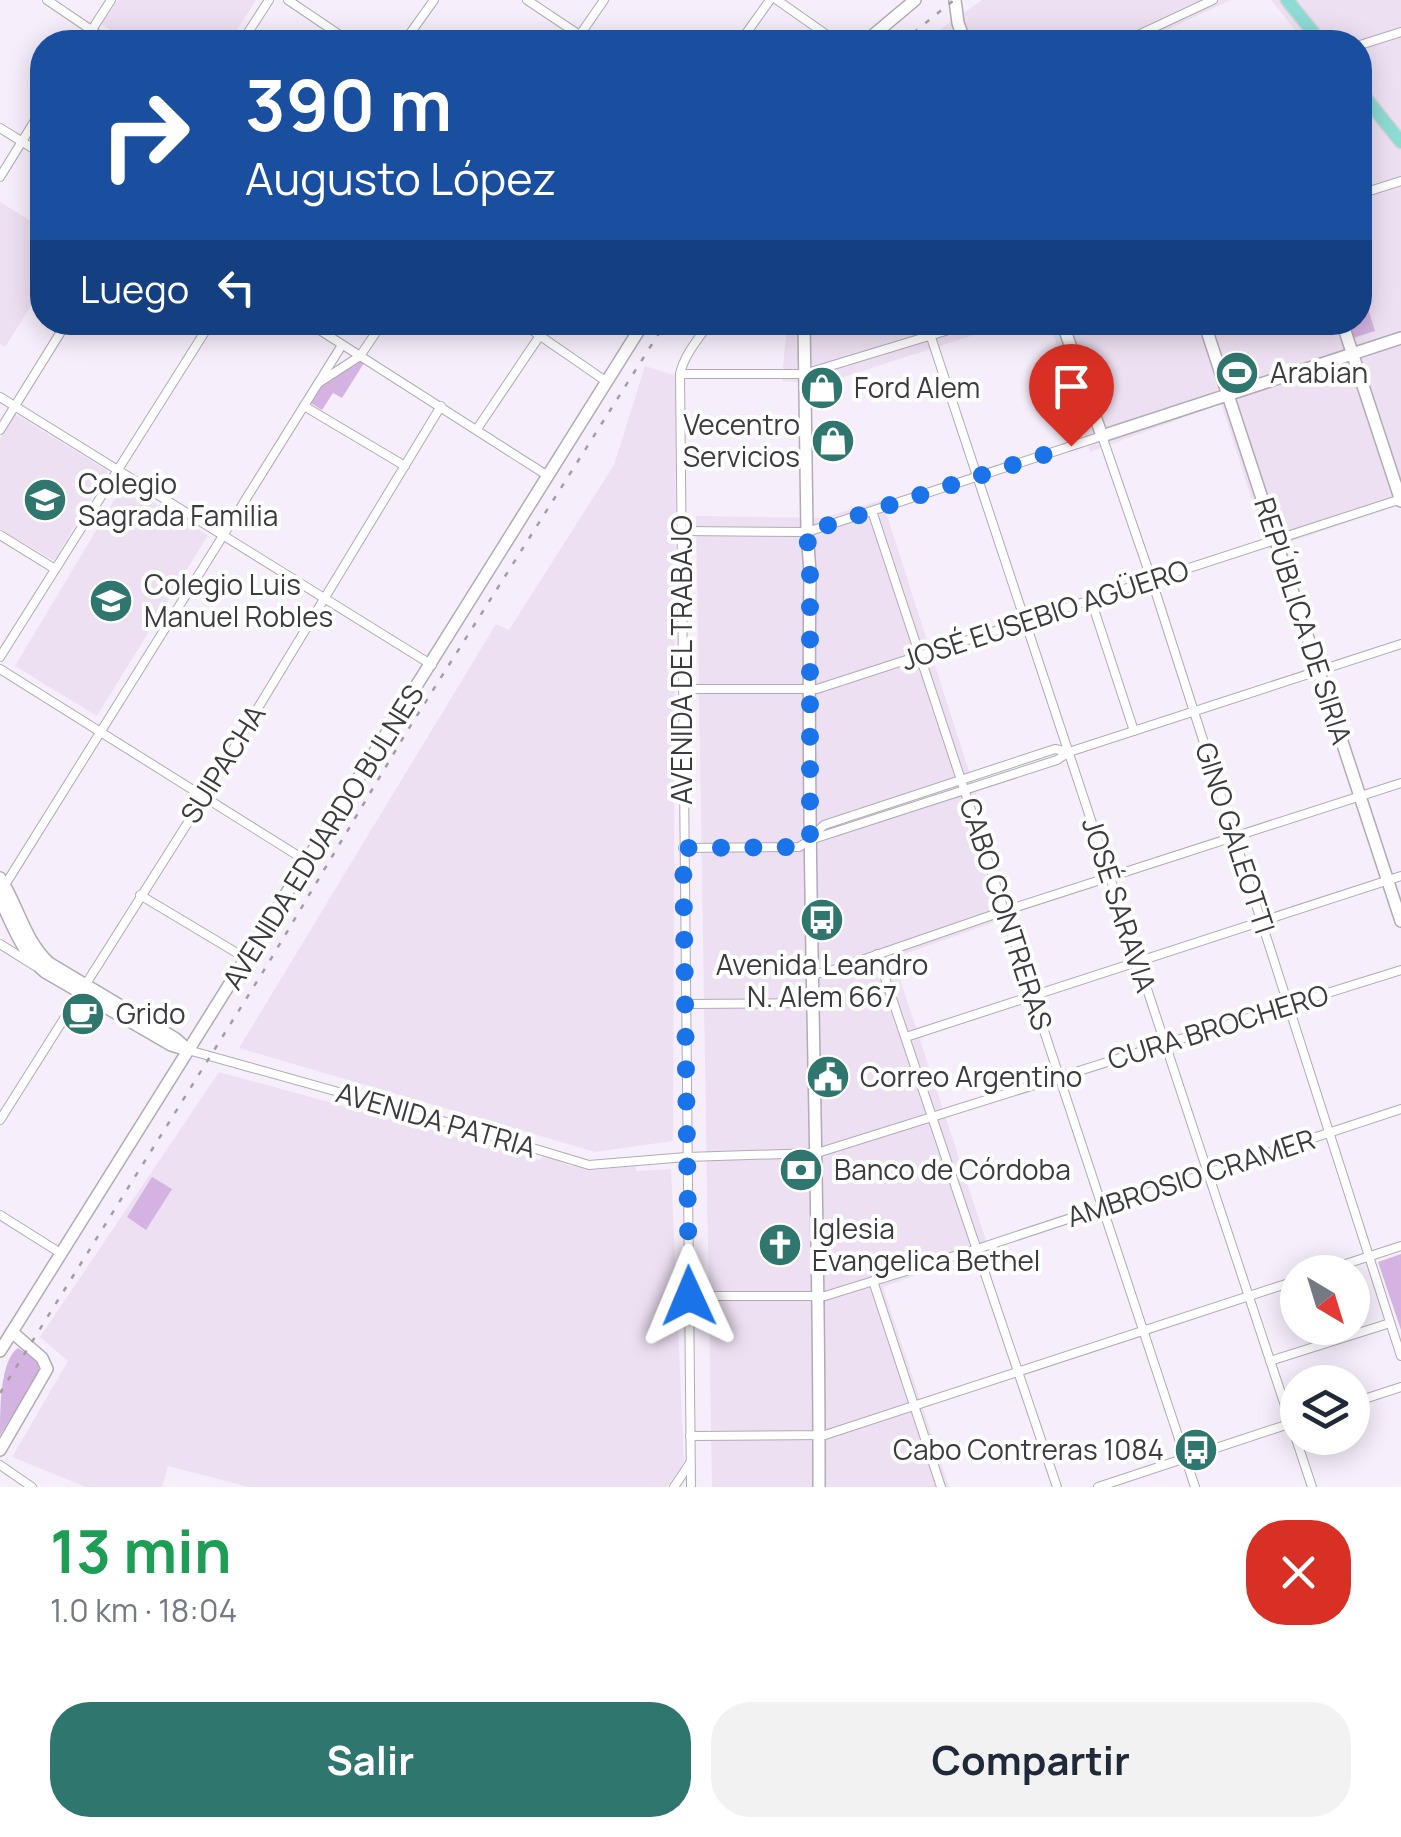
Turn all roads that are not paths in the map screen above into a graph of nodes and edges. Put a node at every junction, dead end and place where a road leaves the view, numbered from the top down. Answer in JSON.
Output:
{"nodes":[{"id":1,"x":47,"y":0,"type":"edge"},
{"id":2,"x":111,"y":0,"type":"edge"},
{"id":3,"x":269,"y":0,"type":"edge"},
{"id":4,"x":288,"y":0,"type":"edge"},
{"id":5,"x":434,"y":0,"type":"edge"},
{"id":6,"x":527,"y":0,"type":"edge"},
{"id":7,"x":604,"y":0,"type":"edge"},
{"id":8,"x":774,"y":0,"type":"edge"},
{"id":9,"x":916,"y":0,"type":"edge"},
{"id":10,"x":955,"y":0,"type":"edge"},
{"id":11,"x":1212,"y":0,"type":"edge"},
{"id":12,"x":1287,"y":0,"type":"edge"},
{"id":13,"x":92,"y":30,"type":"joint"},
{"id":14,"x":250,"y":30,"type":"edge"},
{"id":15,"x":332,"y":30,"type":"edge"},
{"id":16,"x":413,"y":30,"type":"edge"},
{"id":17,"x":565,"y":30,"type":"edge"},
{"id":18,"x":583,"y":30,"type":"edge"},
{"id":19,"x":750,"y":30,"type":"edge"},
{"id":20,"x":819,"y":30,"type":"edge"},
{"id":21,"x":880,"y":30,"type":"edge"},
{"id":22,"x":960,"y":30,"type":"edge"},
{"id":23,"x":1149,"y":30,"type":"edge"},
{"id":24,"x":1311,"y":30,"type":"edge"},
{"id":25,"x":1401,"y":32,"type":"edge"},
{"id":26,"x":1372,"y":41,"type":"edge"},
{"id":27,"x":1372,"y":106,"type":"edge"},
{"id":28,"x":0,"y":128,"type":"edge"},
{"id":29,"x":30,"y":129,"type":"edge"},
{"id":30,"x":22,"y":142,"type":"junction"},
{"id":31,"x":1401,"y":142,"type":"edge"},
{"id":32,"x":30,"y":147,"type":"edge"},
{"id":33,"x":0,"y":177,"type":"edge"},
{"id":34,"x":1401,"y":181,"type":"edge"},
{"id":35,"x":1372,"y":190,"type":"edge"},
{"id":36,"x":59,"y":335,"type":"edge"},
{"id":37,"x":204,"y":335,"type":"edge"},
{"id":38,"x":328,"y":335,"type":"edge"},
{"id":39,"x":374,"y":335,"type":"edge"},
{"id":40,"x":636,"y":335,"type":"edge"},
{"id":41,"x":701,"y":335,"type":"edge"},
{"id":42,"x":804,"y":335,"type":"edge"},
{"id":43,"x":936,"y":335,"type":"edge"},
{"id":44,"x":1067,"y":335,"type":"edge"},
{"id":45,"x":1208,"y":335,"type":"edge"},
{"id":46,"x":1346,"y":335,"type":"edge"},
{"id":47,"x":540,"y":336,"type":"joint"},
{"id":48,"x":930,"y":337,"type":"junction"},
{"id":49,"x":1401,"y":338,"type":"edge"},
{"id":50,"x":342,"y":344,"type":"junction"},
{"id":51,"x":1353,"y":354,"type":"junction"},
{"id":52,"x":360,"y":356,"type":"junction"},
{"id":53,"x":680,"y":374,"type":"junction"},
{"id":54,"x":804,"y":374,"type":"junction"},
{"id":55,"x":607,"y":382,"type":"junction"},
{"id":56,"x":316,"y":385,"type":"junction"},
{"id":57,"x":1228,"y":395,"type":"junction"},
{"id":58,"x":0,"y":397,"type":"edge"},
{"id":59,"x":15,"y":406,"type":"junction"},
{"id":60,"x":304,"y":406,"type":"junction"},
{"id":61,"x":442,"y":406,"type":"junction"},
{"id":62,"x":0,"y":430,"type":"edge"},
{"id":63,"x":477,"y":430,"type":"junction"},
{"id":64,"x":1102,"y":436,"type":"junction"},
{"id":65,"x":405,"y":466,"type":"junction"},
{"id":66,"x":118,"y":471,"type":"junction"},
{"id":67,"x":548,"y":476,"type":"junction"},
{"id":68,"x":978,"y":477,"type":"junction"},
{"id":69,"x":1401,"y":500,"type":"edge"},
{"id":70,"x":872,"y":512,"type":"junction"},
{"id":71,"x":682,"y":531,"type":"junction"},
{"id":72,"x":807,"y":532,"type":"junction"},
{"id":73,"x":0,"y":536,"type":"edge"},
{"id":74,"x":223,"y":536,"type":"junction"},
{"id":75,"x":1276,"y":540,"type":"junction"},
{"id":76,"x":55,"y":569,"type":"junction"},
{"id":77,"x":1152,"y":580,"type":"junction"},
{"id":78,"x":324,"y":598,"type":"junction"},
{"id":79,"x":1091,"y":600,"type":"junction"},
{"id":80,"x":1026,"y":622,"type":"junction"},
{"id":81,"x":1401,"y":644,"type":"edge"},
{"id":82,"x":920,"y":656,"type":"junction"},
{"id":83,"x":0,"y":658,"type":"edge"},
{"id":84,"x":432,"y":665,"type":"junction"},
{"id":85,"x":0,"y":670,"type":"edge"},
{"id":86,"x":1320,"y":670,"type":"junction"},
{"id":87,"x":682,"y":689,"type":"junction"},
{"id":88,"x":808,"y":690,"type":"junction"},
{"id":89,"x":1194,"y":712,"type":"junction"},
{"id":90,"x":101,"y":732,"type":"junction"},
{"id":91,"x":1134,"y":732,"type":"junction"},
{"id":92,"x":1069,"y":752,"type":"junction"},
{"id":93,"x":1401,"y":783,"type":"edge"},
{"id":94,"x":963,"y":785,"type":"junction"},
{"id":95,"x":1360,"y":796,"type":"junction"},
{"id":96,"x":204,"y":797,"type":"junction"},
{"id":97,"x":1234,"y":837,"type":"junction"},
{"id":98,"x":810,"y":840,"type":"junction"},
{"id":99,"x":683,"y":848,"type":"junction"},
{"id":100,"x":308,"y":862,"type":"junction"},
{"id":101,"x":1401,"y":876,"type":"edge"},
{"id":102,"x":1110,"y":877,"type":"junction"},
{"id":103,"x":1388,"y":880,"type":"junction"},
{"id":104,"x":1,"y":889,"type":"edge"},
{"id":105,"x":140,"y":895,"type":"junction"},
{"id":106,"x":1004,"y":911,"type":"junction"},
{"id":107,"x":1401,"y":921,"type":"edge"},
{"id":108,"x":1262,"y":922,"type":"junction"},
{"id":109,"x":0,"y":944,"type":"edge"},
{"id":110,"x":21,"y":946,"type":"junction"},
{"id":111,"x":877,"y":954,"type":"junction"},
{"id":112,"x":247,"y":959,"type":"junction"},
{"id":113,"x":1138,"y":962,"type":"junction"},
{"id":114,"x":1401,"y":970,"type":"edge"},
{"id":115,"x":812,"y":973,"type":"junction"},
{"id":116,"x":82,"y":987,"type":"junction"},
{"id":117,"x":1032,"y":996,"type":"junction"},
{"id":118,"x":813,"y":1003,"type":"junction"},
{"id":119,"x":685,"y":1004,"type":"junction"},
{"id":120,"x":1288,"y":1005,"type":"junction"},
{"id":121,"x":906,"y":1037,"type":"junction"},
{"id":122,"x":1166,"y":1044,"type":"junction"},
{"id":123,"x":188,"y":1050,"type":"junction"},
{"id":124,"x":1059,"y":1077,"type":"junction"},
{"id":125,"x":1401,"y":1109,"type":"edge"},
{"id":126,"x":932,"y":1116,"type":"junction"},
{"id":127,"x":0,"y":1120,"type":"edge"},
{"id":128,"x":1329,"y":1132,"type":"junction"},
{"id":129,"x":817,"y":1154,"type":"junction"},
{"id":130,"x":686,"y":1157,"type":"junction"},
{"id":131,"x":1208,"y":1172,"type":"junction"},
{"id":132,"x":1102,"y":1208,"type":"junction"},
{"id":133,"x":0,"y":1216,"type":"edge"},
{"id":134,"x":1401,"y":1246,"type":"edge"},
{"id":135,"x":977,"y":1249,"type":"junction"},
{"id":136,"x":62,"y":1254,"type":"junction"},
{"id":137,"x":1369,"y":1255,"type":"edge"},
{"id":138,"x":1370,"y":1256,"type":"edge"},
{"id":139,"x":1370,"y":1259,"type":"edge"},
{"id":140,"x":873,"y":1281,"type":"junction"},
{"id":141,"x":1280,"y":1286,"type":"edge"},
{"id":142,"x":689,"y":1296,"type":"junction"},
{"id":143,"x":818,"y":1296,"type":"junction"},
{"id":144,"x":1249,"y":1296,"type":"junction"},
{"id":145,"x":1390,"y":1323,"type":"junction"},
{"id":146,"x":0,"y":1324,"type":"edge"},
{"id":147,"x":1144,"y":1331,"type":"junction"},
{"id":148,"x":12,"y":1332,"type":"junction"},
{"id":149,"x":0,"y":1351,"type":"edge"},
{"id":150,"x":1401,"y":1356,"type":"edge"},
{"id":151,"x":1270,"y":1361,"type":"junction"},
{"id":152,"x":1018,"y":1373,"type":"junction"},
{"id":153,"x":1280,"y":1386,"type":"edge"},
{"id":154,"x":1401,"y":1387,"type":"edge"},
{"id":155,"x":1370,"y":1397,"type":"edge"},
{"id":156,"x":914,"y":1407,"type":"junction"},
{"id":157,"x":1280,"y":1427,"type":"edge"},
{"id":158,"x":690,"y":1436,"type":"junction"},
{"id":159,"x":820,"y":1436,"type":"junction"},
{"id":160,"x":0,"y":1450,"type":"edge"},
{"id":161,"x":1303,"y":1455,"type":"edge"},
{"id":162,"x":1186,"y":1458,"type":"junction"},
{"id":163,"x":690,"y":1463,"type":"junction"},
{"id":164,"x":0,"y":1465,"type":"edge"},
{"id":165,"x":1125,"y":1483,"type":"edge"},
{"id":166,"x":32,"y":1487,"type":"edge"},
{"id":167,"x":674,"y":1487,"type":"edge"},
{"id":168,"x":690,"y":1487,"type":"edge"},
{"id":169,"x":820,"y":1487,"type":"edge"},
{"id":170,"x":941,"y":1487,"type":"edge"},
{"id":171,"x":1056,"y":1487,"type":"edge"},
{"id":172,"x":1098,"y":1487,"type":"edge"},
{"id":173,"x":1195,"y":1487,"type":"edge"},
{"id":174,"x":1312,"y":1487,"type":"edge"}],
"edges":[{"from":1,"to":13,"type":"street"},
{"from":2,"to":13,"type":"street"},
{"from":3,"to":14,"type":"street"},
{"from":4,"to":15,"type":"street"},
{"from":5,"to":16,"type":"street"},
{"from":6,"to":17,"type":"street"},
{"from":7,"to":18,"type":"street"},
{"from":8,"to":19,"type":"street"},
{"from":8,"to":20,"type":"street"},
{"from":9,"to":21,"type":"main road"},
{"from":10,"to":22,"type":"main road"},
{"from":11,"to":23,"type":"street"},
{"from":12,"to":24,"type":"main road"},
{"from":25,"to":26,"type":"street"},
{"from":27,"to":31,"type":"main road"},
{"from":28,"to":30,"type":"street"},
{"from":29,"to":30,"type":"street"},
{"from":30,"to":32,"type":"street"},
{"from":30,"to":33,"type":"street"},
{"from":34,"to":35,"type":"street"},
{"from":36,"to":59,"type":"street"},
{"from":37,"to":66,"type":"street"},
{"from":38,"to":50,"type":"street"},
{"from":39,"to":52,"type":"street"},
{"from":40,"to":55,"type":"main road","name":"AVENIDA EDUARDO BULNES"},
{"from":41,"to":53,"type":"street","name":"AVENIDA DEL TRABAJO"},
{"from":42,"to":54,"type":"main road"},
{"from":43,"to":48,"type":"street"},
{"from":44,"to":64,"type":"main road","name":"GINO GALEOTTI"},
{"from":45,"to":57,"type":"main road","name":"REPÚBLICA DE SIRIA"},
{"from":46,"to":51,"type":"main road"},
{"from":47,"to":55,"type":"street"},
{"from":47,"to":63,"type":"street"},
{"from":48,"to":54,"type":"street"},
{"from":48,"to":68,"type":"street","name":"JOSÉ SARAVIA"},
{"from":49,"to":51,"type":"main road"},
{"from":50,"to":52,"type":"street"},
{"from":50,"to":56,"type":"street"},
{"from":51,"to":57,"type":"main road"},
{"from":51,"to":69,"type":"main road"},
{"from":52,"to":56,"type":"street"},
{"from":52,"to":61,"type":"street"},
{"from":53,"to":54,"type":"street"},
{"from":53,"to":71,"type":"street","name":"AVENIDA DEL TRABAJO"},
{"from":54,"to":72,"type":"main road"},
{"from":55,"to":67,"type":"main road","name":"AVENIDA EDUARDO BULNES"},
{"from":56,"to":60,"type":"street"},
{"from":57,"to":64,"type":"main road"},
{"from":57,"to":75,"type":"main road","name":"REPÚBLICA DE SIRIA"},
{"from":58,"to":59,"type":"street"},
{"from":59,"to":62,"type":"street"},
{"from":59,"to":66,"type":"street"},
{"from":60,"to":65,"type":"street"},
{"from":60,"to":74,"type":"street"},
{"from":61,"to":63,"type":"street"},
{"from":61,"to":65,"type":"street","name":"SUIPACHA"},
{"from":63,"to":67,"type":"street"},
{"from":64,"to":68,"type":"street"},
{"from":64,"to":77,"type":"street","name":"GINO GALEOTTI"},
{"from":65,"to":78,"type":"street","name":"SUIPACHA"},
{"from":66,"to":74,"type":"street"},
{"from":66,"to":76,"type":"street"},
{"from":67,"to":84,"type":"main road","name":"AVENIDA EDUARDO BULNES"},
{"from":68,"to":70,"type":"street"},
{"from":68,"to":80,"type":"street","name":"JOSÉ SARAVIA"},
{"from":69,"to":75,"type":"street","name":"JOSÉ EUSEBIO AGÜERO"},
{"from":70,"to":72,"type":"street"},
{"from":70,"to":82,"type":"street","name":"CABO CONTRERAS"},
{"from":71,"to":72,"type":"street"},
{"from":71,"to":87,"type":"street","name":"AVENIDA DEL TRABAJO"},
{"from":72,"to":88,"type":"main road"},
{"from":73,"to":76,"type":"street"},
{"from":74,"to":78,"type":"street"},
{"from":74,"to":90,"type":"street"},
{"from":75,"to":77,"type":"street","name":"JOSÉ EUSEBIO AGÜERO"},
{"from":75,"to":86,"type":"main road","name":"REPÚBLICA DE SIRIA"},
{"from":76,"to":83,"type":"street"},
{"from":77,"to":79,"type":"street","name":"JOSÉ EUSEBIO AGÜERO"},
{"from":77,"to":89,"type":"street","name":"GINO GALEOTTI"},
{"from":78,"to":84,"type":"street"},
{"from":78,"to":96,"type":"street","name":"SUIPACHA"},
{"from":79,"to":80,"type":"street","name":"JOSÉ EUSEBIO AGÜERO"},
{"from":79,"to":91,"type":"street"},
{"from":80,"to":82,"type":"street","name":"JOSÉ EUSEBIO AGÜERO"},
{"from":80,"to":92,"type":"street","name":"JOSÉ SARAVIA"},
{"from":81,"to":86,"type":"street"},
{"from":82,"to":88,"type":"street","name":"JOSÉ EUSEBIO AGÜERO"},
{"from":82,"to":94,"type":"street","name":"CABO CONTRERAS"},
{"from":84,"to":100,"type":"main road","name":"AVENIDA EDUARDO BULNES"},
{"from":85,"to":90,"type":"street"},
{"from":86,"to":89,"type":"street"},
{"from":86,"to":95,"type":"main road","name":"REPÚBLICA DE SIRIA"},
{"from":87,"to":88,"type":"street","name":"JOSÉ EUSEBIO AGÜERO"},
{"from":87,"to":99,"type":"street","name":"AVENIDA DEL TRABAJO"},
{"from":88,"to":98,"type":"main road"},
{"from":89,"to":91,"type":"street"},
{"from":89,"to":97,"type":"street","name":"GINO GALEOTTI"},
{"from":90,"to":96,"type":"street"},
{"from":90,"to":104,"type":"street"},
{"from":91,"to":92,"type":"street"},
{"from":92,"to":94,"type":"street"},
{"from":92,"to":102,"type":"street","name":"JOSÉ SARAVIA"},
{"from":93,"to":95,"type":"street"},
{"from":94,"to":98,"type":"street"},
{"from":94,"to":106,"type":"street","name":"CABO CONTRERAS"},
{"from":95,"to":97,"type":"street"},
{"from":95,"to":103,"type":"main road","name":"REPÚBLICA DE SIRIA"},
{"from":96,"to":100,"type":"street"},
{"from":96,"to":105,"type":"street","name":"SUIPACHA"},
{"from":97,"to":102,"type":"street"},
{"from":97,"to":108,"type":"street","name":"GINO GALEOTTI"},
{"from":98,"to":99,"type":"street"},
{"from":98,"to":115,"type":"main road"},
{"from":99,"to":119,"type":"street","name":"AVENIDA DEL TRABAJO"},
{"from":100,"to":112,"type":"main road","name":"AVENIDA EDUARDO BULNES"},
{"from":101,"to":103,"type":"street"},
{"from":102,"to":106,"type":"street"},
{"from":102,"to":113,"type":"street","name":"JOSÉ SARAVIA"},
{"from":103,"to":107,"type":"main road","name":"REPÚBLICA DE SIRIA"},
{"from":103,"to":108,"type":"street"},
{"from":104,"to":110,"type":"main road","name":"AVENIDA PATRIA"},
{"from":105,"to":112,"type":"street"},
{"from":105,"to":116,"type":"street","name":"SUIPACHA"},
{"from":106,"to":111,"type":"street"},
{"from":106,"to":117,"type":"street","name":"CABO CONTRERAS"},
{"from":108,"to":113,"type":"street"},
{"from":108,"to":120,"type":"street","name":"GINO GALEOTTI"},
{"from":109,"to":110,"type":"street"},
{"from":110,"to":116,"type":"main road","name":"AVENIDA PATRIA"},
{"from":110,"to":116,"type":"main road","name":"AVENIDA PATRIA"},
{"from":111,"to":115,"type":"street"},
{"from":111,"to":121,"type":"street"},
{"from":112,"to":123,"type":"main road","name":"AVENIDA EDUARDO BULNES"},
{"from":113,"to":117,"type":"street"},
{"from":113,"to":122,"type":"street","name":"JOSÉ SARAVIA"},
{"from":114,"to":120,"type":"street","name":"CURA BROCHERO"},
{"from":115,"to":118,"type":"main road"},
{"from":116,"to":123,"type":"main road","name":"AVENIDA PATRIA"},
{"from":116,"to":127,"type":"street","name":"SUIPACHA"},
{"from":117,"to":121,"type":"street"},
{"from":117,"to":124,"type":"street","name":"CABO CONTRERAS"},
{"from":118,"to":119,"type":"street"},
{"from":118,"to":129,"type":"main road"},
{"from":119,"to":130,"type":"street","name":"AVENIDA DEL TRABAJO"},
{"from":120,"to":122,"type":"street","name":"CURA BROCHERO"},
{"from":120,"to":128,"type":"street","name":"GINO GALEOTTI"},
{"from":121,"to":126,"type":"street"},
{"from":122,"to":124,"type":"street","name":"CURA BROCHERO"},
{"from":122,"to":131,"type":"street","name":"JOSÉ SARAVIA"},
{"from":123,"to":130,"type":"street","name":"AVENIDA PATRIA"},
{"from":123,"to":136,"type":"main road","name":"AVENIDA EDUARDO BULNES"},
{"from":124,"to":126,"type":"street","name":"CURA BROCHERO"},
{"from":124,"to":132,"type":"street","name":"CABO CONTRERAS"},
{"from":125,"to":128,"type":"street","name":"AMBROSIO CRAMER"},
{"from":126,"to":129,"type":"street","name":"CURA BROCHERO"},
{"from":126,"to":135,"type":"street"},
{"from":128,"to":131,"type":"street","name":"AMBROSIO CRAMER"},
{"from":128,"to":137,"type":"street","name":"GINO GALEOTTI"},
{"from":129,"to":130,"type":"street","name":"CURA BROCHERO"},
{"from":129,"to":143,"type":"main road"},
{"from":130,"to":142,"type":"street","name":"AVENIDA DEL TRABAJO"},
{"from":131,"to":132,"type":"street","name":"AMBROSIO CRAMER"},
{"from":131,"to":144,"type":"street","name":"JOSÉ SARAVIA"},
{"from":132,"to":135,"type":"street","name":"AMBROSIO CRAMER"},
{"from":132,"to":147,"type":"street","name":"CABO CONTRERAS"},
{"from":133,"to":136,"type":"street"},
{"from":134,"to":138,"type":"street"},
{"from":135,"to":140,"type":"street","name":"AMBROSIO CRAMER"},
{"from":135,"to":152,"type":"street"},
{"from":136,"to":148,"type":"main road","name":"AVENIDA EDUARDO BULNES"},
{"from":139,"to":145,"type":"street","name":"GINO GALEOTTI"},
{"from":140,"to":143,"type":"street","name":"AMBROSIO CRAMER"},
{"from":140,"to":156,"type":"street"},
{"from":141,"to":144,"type":"street"},
{"from":142,"to":143,"type":"street","name":"AMBROSIO CRAMER"},
{"from":142,"to":158,"type":"street","name":"AVENIDA DEL TRABAJO"},
{"from":143,"to":159,"type":"main road"},
{"from":144,"to":147,"type":"street"},
{"from":144,"to":151,"type":"street","name":"JOSÉ SARAVIA"},
{"from":145,"to":150,"type":"street","name":"GINO GALEOTTI"},
{"from":145,"to":151,"type":"street"},
{"from":146,"to":148,"type":"street"},
{"from":147,"to":152,"type":"street"},
{"from":147,"to":162,"type":"street","name":"CABO CONTRERAS"},
{"from":148,"to":149,"type":"main road","name":"AVENIDA EDUARDO BULNES"},
{"from":148,"to":160,"type":"main road"},
{"from":151,"to":153,"type":"street","name":"JOSÉ SARAVIA"},
{"from":152,"to":156,"type":"street"},
{"from":152,"to":171,"type":"street"},
{"from":154,"to":155,"type":"street"},
{"from":156,"to":159,"type":"street"},
{"from":156,"to":170,"type":"street"},
{"from":157,"to":162,"type":"street"},
{"from":158,"to":159,"type":"street"},
{"from":158,"to":163,"type":"street","name":"AVENIDA DEL TRABAJO"},
{"from":159,"to":169,"type":"main road"},
{"from":161,"to":174,"type":"street","name":"JOSÉ SARAVIA"},
{"from":162,"to":165,"type":"street"},
{"from":162,"to":173,"type":"street","name":"CABO CONTRERAS"},
{"from":163,"to":167,"type":"street"},
{"from":163,"to":168,"type":"street","name":"AVENIDA DEL TRABAJO"},
{"from":164,"to":166,"type":"street"},
{"from":165,"to":172,"type":"street"}]}
